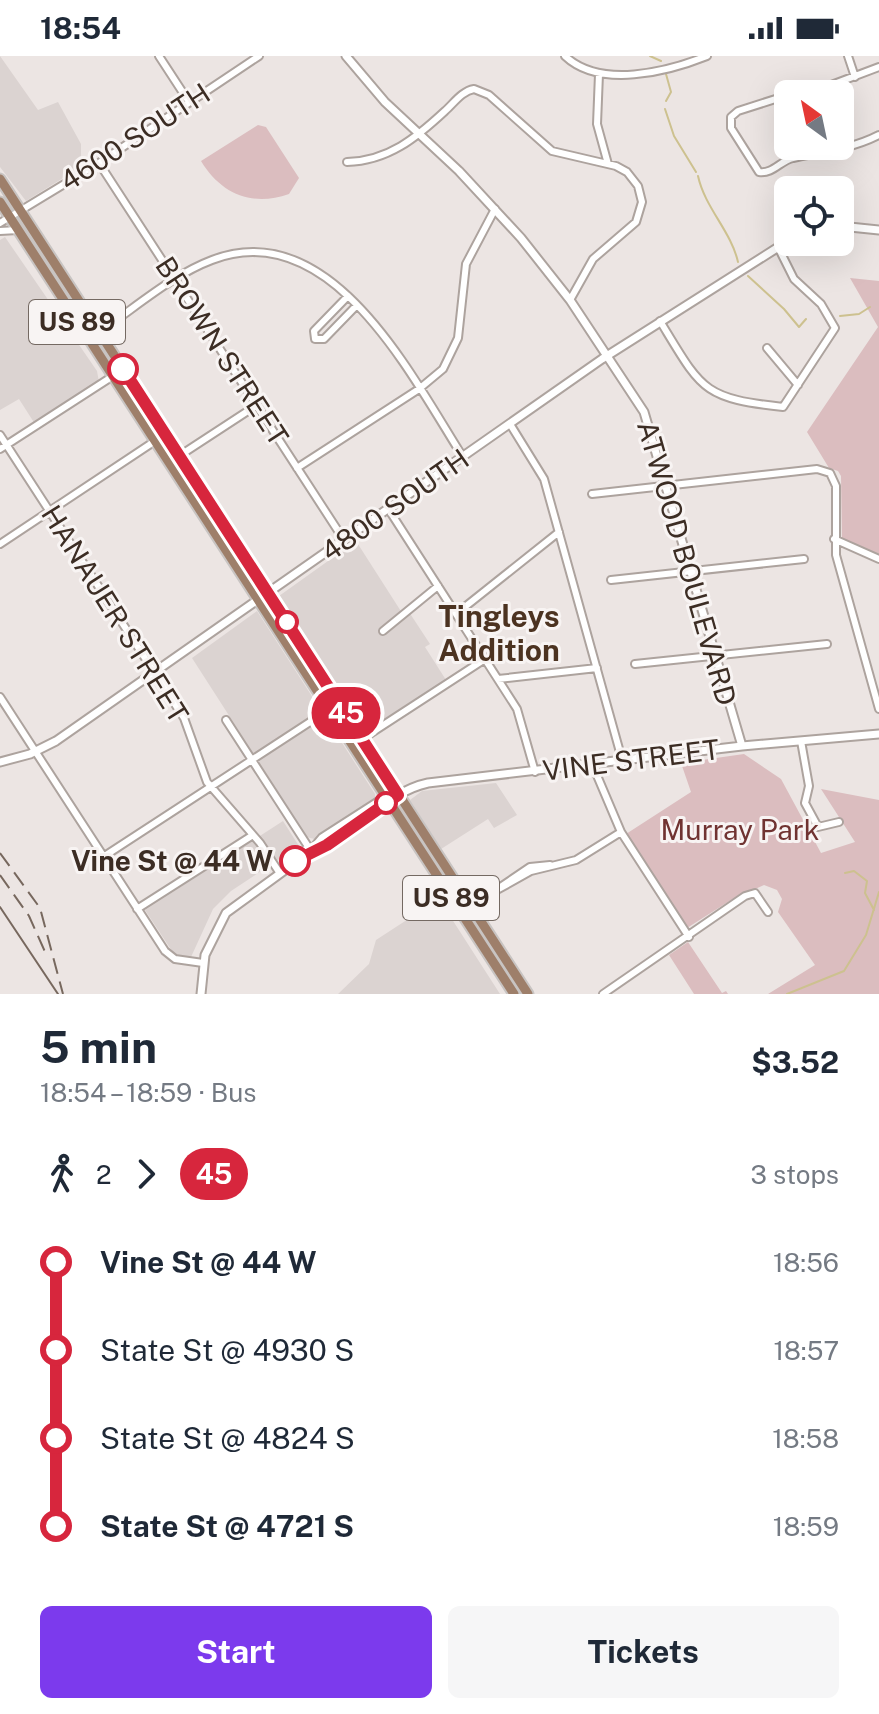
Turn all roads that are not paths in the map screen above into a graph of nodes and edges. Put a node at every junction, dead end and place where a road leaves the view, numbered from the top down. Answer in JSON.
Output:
{"nodes":[{"id":1,"x":159,"y":56,"type":"edge"},
{"id":2,"x":259,"y":56,"type":"edge"},
{"id":3,"x":346,"y":56,"type":"edge"},
{"id":4,"x":565,"y":56,"type":"edge"},
{"id":5,"x":707,"y":56,"type":"edge"},
{"id":6,"x":848,"y":56,"type":"edge"},
{"id":7,"x":879,"y":67,"type":"edge"},
{"id":8,"x":599,"y":74,"type":"junction"},
{"id":9,"x":855,"y":77,"type":"junction"},
{"id":10,"x":846,"y":80,"type":"edge"},
{"id":11,"x":774,"y":99,"type":"edge"},
{"id":12,"x":189,"y":102,"type":"junction"},
{"id":13,"x":418,"y":134,"type":"junction"},
{"id":14,"x":879,"y":135,"type":"edge"},
{"id":15,"x":854,"y":143,"type":"edge"},
{"id":16,"x":787,"y":160,"type":"edge"},
{"id":17,"x":347,"y":162,"type":"dead end"},
{"id":18,"x":99,"y":163,"type":"junction"},
{"id":19,"x":608,"y":164,"type":"junction"},
{"id":20,"x":0,"y":179,"type":"edge"},
{"id":21,"x":0,"y":202,"type":"edge"},
{"id":22,"x":495,"y":209,"type":"junction"},
{"id":23,"x":20,"y":211,"type":"junction"},
{"id":24,"x":10,"y":218,"type":"junction"},
{"id":25,"x":0,"y":223,"type":"edge"},
{"id":26,"x":854,"y":227,"type":"edge"},
{"id":27,"x":18,"y":230,"type":"junction"},
{"id":28,"x":879,"y":230,"type":"edge"},
{"id":29,"x":0,"y":231,"type":"edge"},
{"id":30,"x":774,"y":250,"type":"edge"},
{"id":31,"x":782,"y":256,"type":"edge"},
{"id":32,"x":176,"y":281,"type":"junction"},
{"id":33,"x":348,"y":296,"type":"junction"},
{"id":34,"x":570,"y":300,"type":"junction"},
{"id":35,"x":357,"y":305,"type":"junction"},
{"id":36,"x":660,"y":321,"type":"junction"},
{"id":37,"x":99,"y":332,"type":"junction"},
{"id":38,"x":767,"y":348,"type":"dead end"},
{"id":39,"x":608,"y":355,"type":"junction"},
{"id":40,"x":123,"y":369,"type":"junction"},
{"id":41,"x":113,"y":376,"type":"junction"},
{"id":42,"x":798,"y":385,"type":"junction"},
{"id":43,"x":419,"y":389,"type":"junction"},
{"id":44,"x":257,"y":405,"type":"junction"},
{"id":45,"x":510,"y":424,"type":"junction"},
{"id":46,"x":0,"y":435,"type":"edge"},
{"id":47,"x":155,"y":441,"type":"junction"},
{"id":48,"x":3,"y":447,"type":"edge"},
{"id":49,"x":179,"y":456,"type":"junction"},
{"id":50,"x":463,"y":457,"type":"junction"},
{"id":51,"x":169,"y":463,"type":"junction"},
{"id":52,"x":297,"y":468,"type":"junction"},
{"id":53,"x":666,"y":486,"type":"junction"},
{"id":54,"x":592,"y":494,"type":"dead end"},
{"id":55,"x":50,"y":510,"type":"junction"},
{"id":56,"x":389,"y":510,"type":"junction"},
{"id":57,"x":559,"y":532,"type":"junction"},
{"id":58,"x":834,"y":539,"type":"junction"},
{"id":59,"x":344,"y":540,"type":"junction"},
{"id":60,"x":0,"y":544,"type":"edge"},
{"id":61,"x":804,"y":559,"type":"dead end"},
{"id":62,"x":879,"y":559,"type":"edge"},
{"id":63,"x":692,"y":571,"type":"junction"},
{"id":64,"x":611,"y":580,"type":"dead end"},
{"id":65,"x":438,"y":586,"type":"junction"},
{"id":66,"x":269,"y":594,"type":"junction"},
{"id":67,"x":258,"y":601,"type":"junction"},
{"id":68,"x":456,"y":614,"type":"junction"},
{"id":69,"x":383,"y":631,"type":"dead end"},
{"id":70,"x":827,"y":644,"type":"dead end"},
{"id":71,"x":716,"y":655,"type":"junction"},
{"id":72,"x":485,"y":659,"type":"junction"},
{"id":73,"x":635,"y":664,"type":"dead end"},
{"id":74,"x":597,"y":668,"type":"junction"},
{"id":75,"x":154,"y":672,"type":"junction"},
{"id":76,"x":498,"y":679,"type":"junction"},
{"id":77,"x":0,"y":697,"type":"edge"},
{"id":78,"x":339,"y":703,"type":"junction"},
{"id":79,"x":329,"y":709,"type":"junction"},
{"id":80,"x":879,"y":709,"type":"edge"},
{"id":81,"x":226,"y":720,"type":"dead end"},
{"id":82,"x":879,"y":734,"type":"edge"},
{"id":83,"x":362,"y":739,"type":"junction"},
{"id":84,"x":801,"y":741,"type":"junction"},
{"id":85,"x":742,"y":746,"type":"junction"},
{"id":86,"x":35,"y":751,"type":"junction"},
{"id":87,"x":252,"y":759,"type":"junction"},
{"id":88,"x":0,"y":762,"type":"edge"},
{"id":89,"x":623,"y":763,"type":"junction"},
{"id":90,"x":593,"y":766,"type":"junction"},
{"id":91,"x":535,"y":772,"type":"junction"},
{"id":92,"x":211,"y":787,"type":"junction"},
{"id":93,"x":398,"y":795,"type":"junction"},
{"id":94,"x":388,"y":801,"type":"junction"},
{"id":95,"x":839,"y":822,"type":"dead end"},
{"id":96,"x":621,"y":832,"type":"junction"},
{"id":97,"x":253,"y":835,"type":"junction"},
{"id":98,"x":311,"y":851,"type":"junction"},
{"id":99,"x":103,"y":857,"type":"junction"},
{"id":100,"x":279,"y":872,"type":"junction"},
{"id":101,"x":471,"y":907,"type":"junction"},
{"id":102,"x":137,"y":909,"type":"junction"},
{"id":103,"x":768,"y":912,"type":"dead end"},
{"id":104,"x":689,"y":937,"type":"junction"},
{"id":105,"x":203,"y":963,"type":"junction"},
{"id":106,"x":201,"y":994,"type":"edge"},
{"id":107,"x":514,"y":994,"type":"edge"},
{"id":108,"x":528,"y":994,"type":"edge"},
{"id":109,"x":603,"y":994,"type":"edge"}],
"edges":[{"from":1,"to":12,"type":"street"},
{"from":2,"to":12,"type":"street","name":"4600 SOUTH"},
{"from":3,"to":13,"type":"street","name":"ATWOOD BOULEVARD"},
{"from":4,"to":8,"type":"street"},
{"from":5,"to":8,"type":"street"},
{"from":6,"to":9,"type":"street"},
{"from":7,"to":9,"type":"street"},
{"from":8,"to":19,"type":"street"},
{"from":9,"to":10,"type":"street"},
{"from":11,"to":16,"type":"street"},
{"from":12,"to":18,"type":"street","name":"4600 SOUTH"},
{"from":13,"to":17,"type":"street"},
{"from":13,"to":19,"type":"street"},
{"from":13,"to":22,"type":"street","name":"ATWOOD BOULEVARD"},
{"from":14,"to":15,"type":"street"},
{"from":18,"to":23,"type":"street","name":"4600 SOUTH"},
{"from":18,"to":32,"type":"street","name":"BROWN STREET"},
{"from":19,"to":34,"type":"street"},
{"from":20,"to":23,"type":"main road","number":"US 89"},
{"from":21,"to":24,"type":"main road","number":"US 89"},
{"from":22,"to":34,"type":"street","name":"ATWOOD BOULEVARD"},
{"from":22,"to":43,"type":"street"},
{"from":23,"to":24,"type":"street","name":"4600 SOUTH"},
{"from":23,"to":37,"type":"main road","number":"US 89"},
{"from":24,"to":25,"type":"street","name":"4600 SOUTH"},
{"from":24,"to":27,"type":"main road","number":"US 89"},
{"from":26,"to":28,"type":"street"},
{"from":27,"to":29,"type":"street"},
{"from":27,"to":41,"type":"main road","number":"US 89"},
{"from":30,"to":36,"type":"street","name":"4800 SOUTH"},
{"from":31,"to":42,"type":"street"},
{"from":32,"to":33,"type":"street"},
{"from":32,"to":37,"type":"street"},
{"from":32,"to":44,"type":"street","name":"BROWN STREET"},
{"from":33,"to":35,"type":"street"},
{"from":33,"to":35,"type":"street"},
{"from":34,"to":39,"type":"street","name":"ATWOOD BOULEVARD"},
{"from":35,"to":43,"type":"street"},
{"from":36,"to":39,"type":"street","name":"4800 SOUTH"},
{"from":36,"to":42,"type":"street"},
{"from":37,"to":40,"type":"main road","number":"US 89"},
{"from":38,"to":42,"type":"street"},
{"from":39,"to":45,"type":"street","name":"4800 SOUTH"},
{"from":39,"to":53,"type":"street","name":"ATWOOD BOULEVARD"},
{"from":40,"to":41,"type":"street"},
{"from":40,"to":49,"type":"main road","number":"US 89"},
{"from":41,"to":47,"type":"main road","number":"US 89"},
{"from":41,"to":48,"type":"street"},
{"from":43,"to":50,"type":"street"},
{"from":43,"to":52,"type":"street"},
{"from":44,"to":49,"type":"street"},
{"from":44,"to":52,"type":"street","name":"BROWN STREET"},
{"from":45,"to":50,"type":"street","name":"4800 SOUTH"},
{"from":45,"to":57,"type":"street"},
{"from":46,"to":48,"type":"street","name":"HANAUER STREET"},
{"from":47,"to":51,"type":"main road","number":"US 89"},
{"from":47,"to":55,"type":"street"},
{"from":48,"to":55,"type":"street","name":"HANAUER STREET"},
{"from":49,"to":51,"type":"street"},
{"from":49,"to":66,"type":"main road","number":"US 89"},
{"from":50,"to":56,"type":"street","name":"4800 SOUTH"},
{"from":51,"to":67,"type":"main road","number":"US 89"},
{"from":52,"to":59,"type":"street","name":"BROWN STREET"},
{"from":53,"to":54,"type":"street"},
{"from":53,"to":58,"type":"street"},
{"from":53,"to":63,"type":"street","name":"ATWOOD BOULEVARD"},
{"from":55,"to":60,"type":"street"},
{"from":55,"to":75,"type":"street","name":"HANAUER STREET"},
{"from":56,"to":59,"type":"street","name":"4800 SOUTH"},
{"from":56,"to":65,"type":"street"},
{"from":57,"to":68,"type":"street"},
{"from":57,"to":74,"type":"street"},
{"from":58,"to":62,"type":"street"},
{"from":58,"to":80,"type":"street"},
{"from":59,"to":66,"type":"street","name":"4800 SOUTH"},
{"from":61,"to":63,"type":"street"},
{"from":63,"to":64,"type":"street"},
{"from":63,"to":71,"type":"street","name":"ATWOOD BOULEVARD"},
{"from":65,"to":68,"type":"street"},
{"from":65,"to":69,"type":"street"},
{"from":66,"to":67,"type":"street","name":"4800 SOUTH"},
{"from":66,"to":78,"type":"main road","number":"US 89"},
{"from":67,"to":75,"type":"street","name":"4800 SOUTH"},
{"from":67,"to":79,"type":"main road","number":"US 89"},
{"from":68,"to":72,"type":"street"},
{"from":70,"to":71,"type":"street"},
{"from":71,"to":73,"type":"street"},
{"from":71,"to":85,"type":"street","name":"ATWOOD BOULEVARD"},
{"from":72,"to":76,"type":"street"},
{"from":72,"to":83,"type":"street"},
{"from":74,"to":76,"type":"street"},
{"from":74,"to":89,"type":"street"},
{"from":75,"to":86,"type":"street","name":"4800 SOUTH"},
{"from":75,"to":92,"type":"street","name":"HANAUER STREET"},
{"from":76,"to":91,"type":"street"},
{"from":77,"to":86,"type":"street"},
{"from":78,"to":79,"type":"street"},
{"from":78,"to":83,"type":"main road","number":"US 89"},
{"from":79,"to":87,"type":"street"},
{"from":79,"to":94,"type":"main road","number":"US 89"},
{"from":81,"to":87,"type":"street"},
{"from":82,"to":84,"type":"street","name":"VINE STREET"},
{"from":83,"to":93,"type":"main road","number":"US 89"},
{"from":84,"to":85,"type":"street","name":"VINE STREET"},
{"from":84,"to":95,"type":"street"},
{"from":85,"to":89,"type":"street","name":"VINE STREET"},
{"from":86,"to":88,"type":"street","name":"4800 SOUTH"},
{"from":86,"to":99,"type":"street"},
{"from":87,"to":92,"type":"street"},
{"from":87,"to":98,"type":"street"},
{"from":89,"to":90,"type":"street","name":"VINE STREET"},
{"from":90,"to":91,"type":"street","name":"VINE STREET"},
{"from":90,"to":96,"type":"street"},
{"from":91,"to":93,"type":"street","name":"VINE STREET"},
{"from":92,"to":97,"type":"street","name":"HANAUER STREET"},
{"from":92,"to":99,"type":"street"},
{"from":93,"to":94,"type":"street","name":"VINE STREET"},
{"from":93,"to":101,"type":"main road","number":"US 89"},
{"from":94,"to":98,"type":"street","name":"VINE STREET"},
{"from":94,"to":107,"type":"main road","number":"US 89"},
{"from":96,"to":101,"type":"street"},
{"from":96,"to":104,"type":"street"},
{"from":97,"to":100,"type":"street","name":"HANAUER STREET"},
{"from":97,"to":102,"type":"street"},
{"from":98,"to":100,"type":"street","name":"VINE STREET"},
{"from":99,"to":102,"type":"street"},
{"from":100,"to":105,"type":"street","name":"VINE STREET"},
{"from":101,"to":108,"type":"main road","number":"US 89"},
{"from":102,"to":105,"type":"street"},
{"from":103,"to":104,"type":"street"},
{"from":104,"to":109,"type":"street"},
{"from":105,"to":106,"type":"street","name":"VINE STREET"}]}
